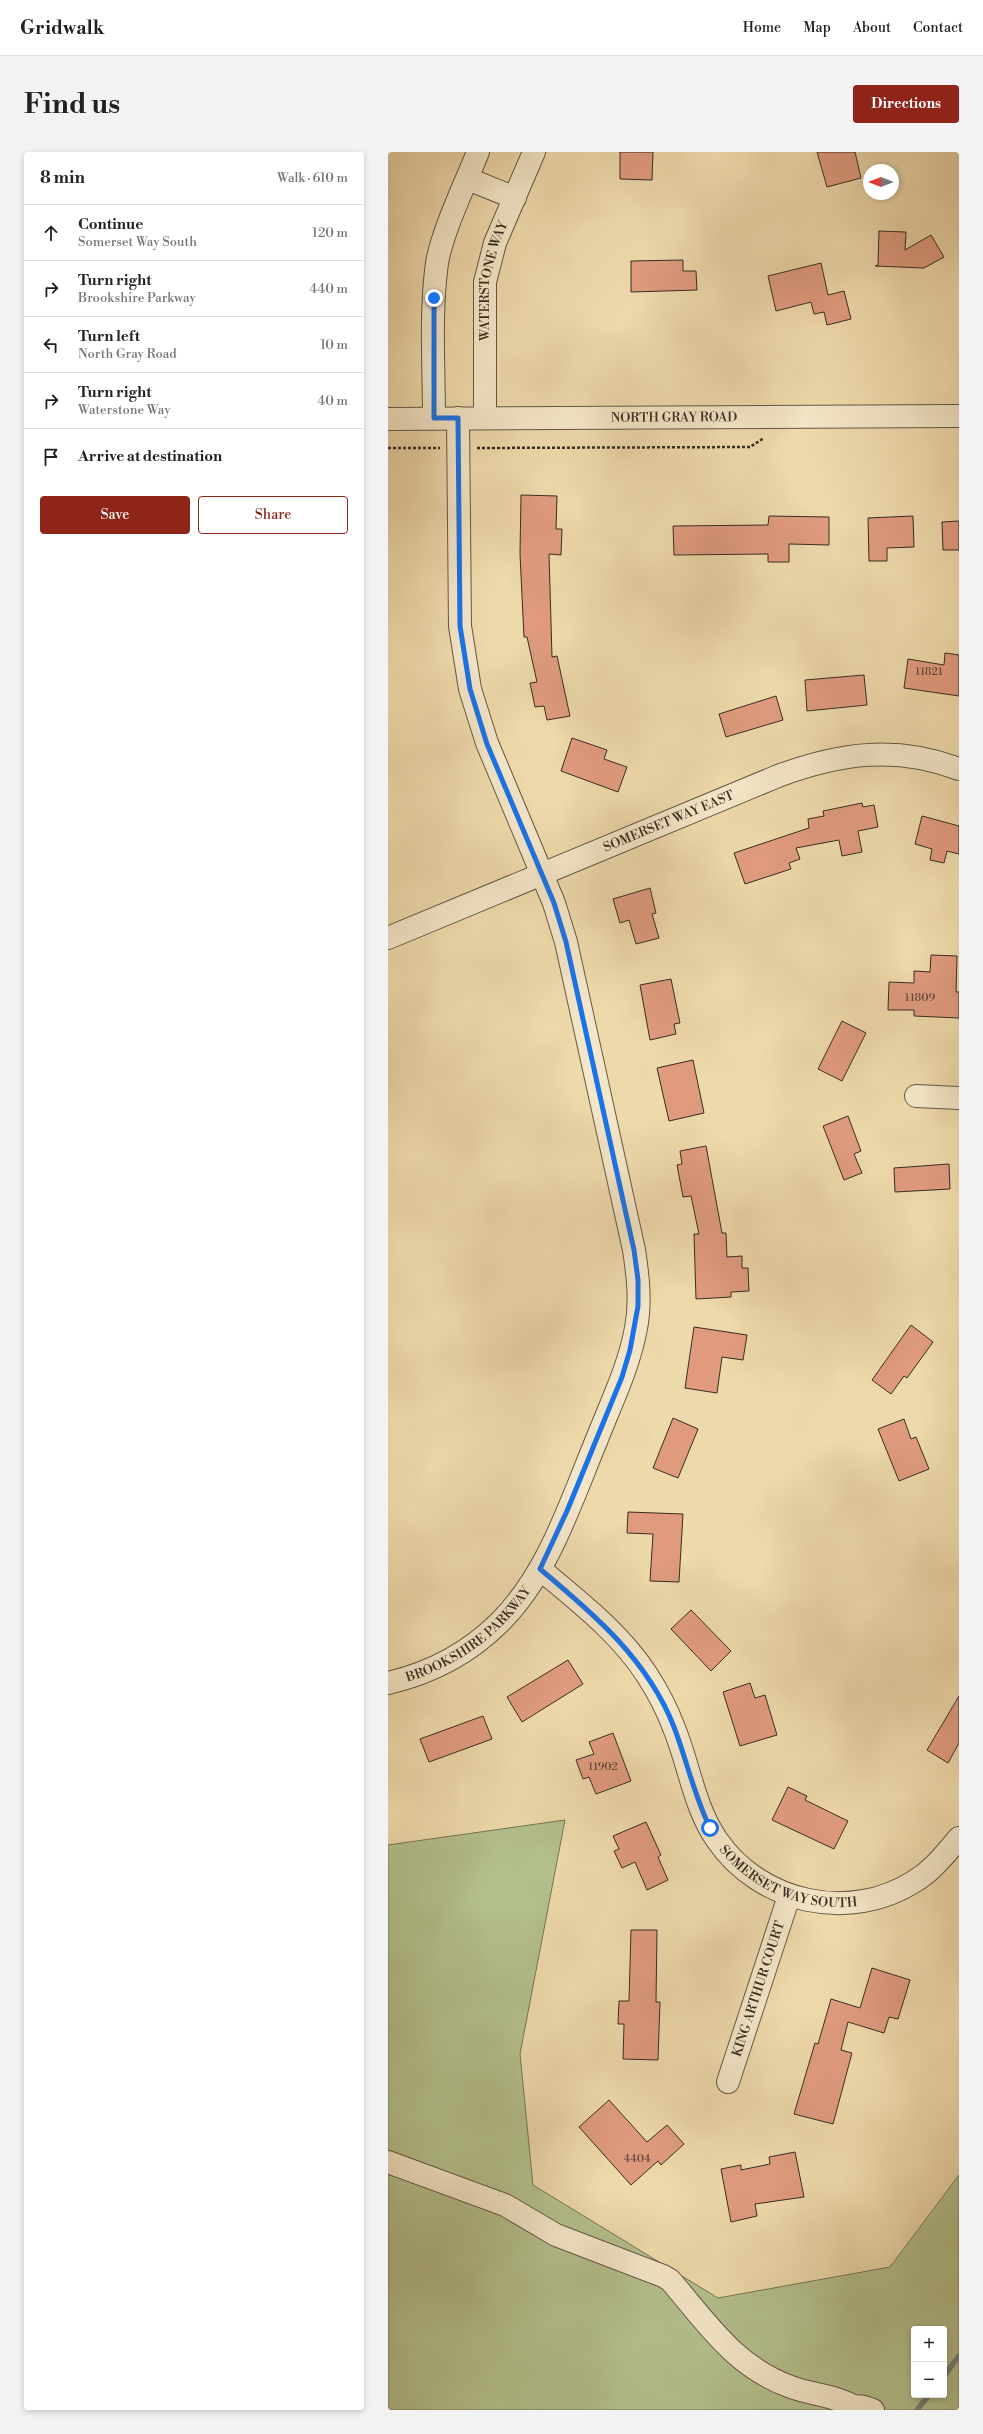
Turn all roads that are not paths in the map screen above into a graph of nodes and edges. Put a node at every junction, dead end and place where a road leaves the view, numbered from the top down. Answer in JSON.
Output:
{"nodes":[{"id":1,"x":478,"y":152,"type":"edge"},
{"id":2,"x":534,"y":152,"type":"edge"},
{"id":3,"x":468,"y":179,"type":"junction"},
{"id":4,"x":515,"y":198,"type":"junction"},
{"id":5,"x":959,"y":416,"type":"edge"},
{"id":6,"x":434,"y":418,"type":"junction"},
{"id":7,"x":458,"y":418,"type":"junction"},
{"id":8,"x":485,"y":418,"type":"junction"},
{"id":9,"x":388,"y":419,"type":"edge"},
{"id":10,"x":959,"y":769,"type":"edge"},
{"id":11,"x":542,"y":875,"type":"junction"},
{"id":12,"x":388,"y":938,"type":"edge"},
{"id":13,"x":916,"y":1096,"type":"dead end"},
{"id":14,"x":959,"y":1098,"type":"edge"},
{"id":15,"x":540,"y":1569,"type":"junction"},
{"id":16,"x":388,"y":1683,"type":"edge"},
{"id":17,"x":959,"y":1838,"type":"edge"},
{"id":18,"x":789,"y":1896,"type":"junction"},
{"id":19,"x":728,"y":2082,"type":"dead end"},
{"id":20,"x":388,"y":2162,"type":"edge"},
{"id":21,"x":858,"y":2409,"type":"edge"}],
"edges":[{"from":1,"to":3,"type":"street"},
{"from":2,"to":4,"type":"street","name":"WATERSTONE WAY"},
{"from":3,"to":4,"type":"street"},
{"from":3,"to":6,"type":"street"},
{"from":4,"to":8,"type":"street","name":"WATERSTONE WAY"},
{"from":5,"to":8,"type":"street","name":"NORTH GRAY ROAD"},
{"from":6,"to":7,"type":"street","name":"NORTH GRAY ROAD"},
{"from":6,"to":9,"type":"street","name":"NORTH GRAY ROAD"},
{"from":7,"to":8,"type":"street","name":"NORTH GRAY ROAD"},
{"from":7,"to":11,"type":"street","name":"BROOKSHIRE PARKWAY"},
{"from":10,"to":11,"type":"street","name":"SOMERSET WAY EAST"},
{"from":11,"to":12,"type":"street","name":"SOMERSET WAY EAST"},
{"from":11,"to":15,"type":"street","name":"BROOKSHIRE PARKWAY"},
{"from":13,"to":14,"type":"street"},
{"from":15,"to":16,"type":"street","name":"BROOKSHIRE PARKWAY"},
{"from":15,"to":18,"type":"street","name":"SOMERSET WAY SOUTH"},
{"from":17,"to":18,"type":"street","name":"SOMERSET WAY SOUTH"},
{"from":18,"to":19,"type":"street","name":"KING ARTHUR COURT"},
{"from":20,"to":21,"type":"street"}]}
